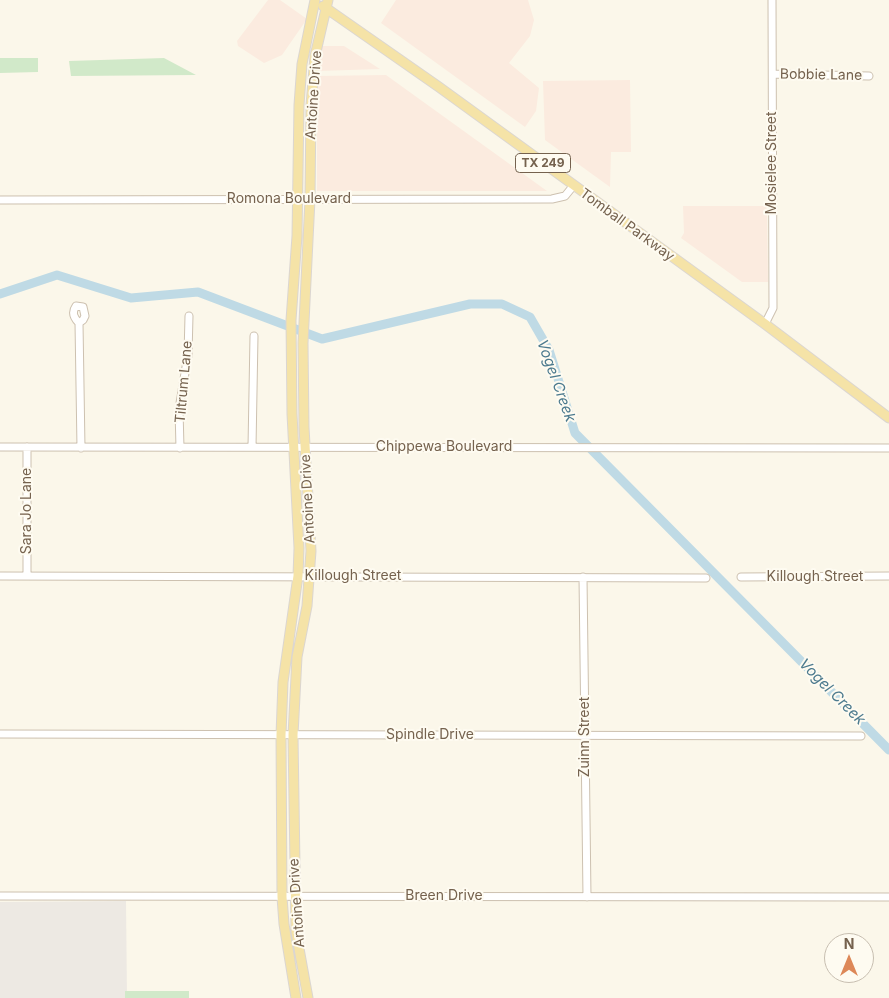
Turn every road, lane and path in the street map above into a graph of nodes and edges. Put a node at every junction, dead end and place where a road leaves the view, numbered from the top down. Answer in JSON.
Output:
{"nodes":[{"id":1,"x":315,"y":0,"type":"edge"},
{"id":2,"x":772,"y":0,"type":"edge"},
{"id":3,"x":327,"y":4,"type":"edge"},
{"id":4,"x":773,"y":74,"type":"junction"},
{"id":5,"x":869,"y":76,"type":"dead end"},
{"id":6,"x":299,"y":105,"type":"junction"},
{"id":7,"x":311,"y":105,"type":"junction"},
{"id":8,"x":574,"y":185,"type":"junction"},
{"id":9,"x":298,"y":199,"type":"junction"},
{"id":10,"x":310,"y":199,"type":"junction"},
{"id":11,"x":0,"y":200,"type":"edge"},
{"id":12,"x":294,"y":270,"type":"junction"},
{"id":13,"x":306,"y":272,"type":"junction"},
{"id":14,"x":189,"y":316,"type":"dead end"},
{"id":15,"x":79,"y":323,"type":"dead end"},
{"id":16,"x":765,"y":324,"type":"junction"},
{"id":17,"x":254,"y":336,"type":"dead end"},
{"id":18,"x":304,"y":377,"type":"junction"},
{"id":19,"x":292,"y":378,"type":"junction"},
{"id":20,"x":889,"y":418,"type":"edge"},
{"id":21,"x":0,"y":447,"type":"edge"},
{"id":22,"x":27,"y":447,"type":"junction"},
{"id":23,"x":81,"y":448,"type":"junction"},
{"id":24,"x":180,"y":448,"type":"junction"},
{"id":25,"x":252,"y":448,"type":"junction"},
{"id":26,"x":294,"y":448,"type":"junction"},
{"id":27,"x":305,"y":448,"type":"junction"},
{"id":28,"x":889,"y":448,"type":"edge"},
{"id":29,"x":0,"y":576,"type":"edge"},
{"id":30,"x":27,"y":576,"type":"junction"},
{"id":31,"x":298,"y":576,"type":"junction"},
{"id":32,"x":310,"y":576,"type":"junction"},
{"id":33,"x":889,"y":576,"type":"edge"},
{"id":34,"x":583,"y":577,"type":"junction"},
{"id":35,"x":741,"y":577,"type":"dead end"},
{"id":36,"x":706,"y":578,"type":"dead end"},
{"id":37,"x":286,"y":655,"type":"junction"},
{"id":38,"x":297,"y":657,"type":"junction"},
{"id":39,"x":0,"y":734,"type":"edge"},
{"id":40,"x":281,"y":735,"type":"junction"},
{"id":41,"x":293,"y":735,"type":"junction"},
{"id":42,"x":585,"y":736,"type":"junction"},
{"id":43,"x":861,"y":736,"type":"dead end"},
{"id":44,"x":282,"y":815,"type":"junction"},
{"id":45,"x":293,"y":815,"type":"junction"},
{"id":46,"x":0,"y":896,"type":"edge"},
{"id":47,"x":295,"y":896,"type":"junction"},
{"id":48,"x":282,"y":897,"type":"junction"},
{"id":49,"x":587,"y":897,"type":"junction"},
{"id":50,"x":889,"y":897,"type":"edge"},
{"id":51,"x":306,"y":984,"type":"junction"},
{"id":52,"x":294,"y":986,"type":"junction"},
{"id":53,"x":296,"y":998,"type":"edge"},
{"id":54,"x":308,"y":998,"type":"edge"}],
"edges":[{"from":1,"to":3,"type":"main road","name":"Tomball Parkway","number":"TX 249"},
{"from":1,"to":6,"type":"main road","name":"Antoine Drive"},
{"from":2,"to":4,"type":"street","name":"Mosielee Street"},
{"from":3,"to":7,"type":"main road","name":"Antoine Drive"},
{"from":3,"to":8,"type":"main road","name":"Tomball Parkway","number":"TX 249"},
{"from":4,"to":5,"type":"street","name":"Bobbie Lane"},
{"from":4,"to":16,"type":"street","name":"Mosielee Street"},
{"from":6,"to":7,"type":"main road"},
{"from":6,"to":9,"type":"main road","name":"Antoine Drive"},
{"from":7,"to":10,"type":"main road","name":"Antoine Drive"},
{"from":8,"to":10,"type":"street","name":"Romona Boulevard"},
{"from":8,"to":16,"type":"main road","name":"Tomball Parkway","number":"TX 249"},
{"from":9,"to":10,"type":"street","name":"Romona Boulevard"},
{"from":9,"to":11,"type":"street","name":"Romona Boulevard"},
{"from":9,"to":12,"type":"main road","name":"Antoine Drive"},
{"from":10,"to":13,"type":"main road","name":"Antoine Drive"},
{"from":12,"to":13,"type":"main road"},
{"from":12,"to":19,"type":"main road","name":"Antoine Drive"},
{"from":13,"to":18,"type":"main road","name":"Antoine Drive"},
{"from":14,"to":24,"type":"street","name":"Tiltrum Lane"},
{"from":15,"to":23,"type":"street"},
{"from":16,"to":20,"type":"main road","name":"Tomball Parkway","number":"TX 249"},
{"from":17,"to":25,"type":"street"},
{"from":18,"to":19,"type":"main road"},
{"from":18,"to":27,"type":"main road","name":"Antoine Drive"},
{"from":19,"to":26,"type":"main road","name":"Antoine Drive"},
{"from":21,"to":22,"type":"street","name":"Chippewa Boulevard"},
{"from":22,"to":23,"type":"street","name":"Chippewa Boulevard"},
{"from":22,"to":30,"type":"street","name":"Sara Jo Lane"},
{"from":23,"to":24,"type":"street","name":"Chippewa Boulevard"},
{"from":24,"to":25,"type":"street","name":"Chippewa Boulevard"},
{"from":25,"to":26,"type":"street","name":"Chippewa Boulevard"},
{"from":26,"to":27,"type":"street","name":"Chippewa Boulevard"},
{"from":26,"to":31,"type":"main road","name":"Antoine Drive"},
{"from":27,"to":28,"type":"street","name":"Chippewa Boulevard"},
{"from":27,"to":32,"type":"main road","name":"Antoine Drive"},
{"from":29,"to":30,"type":"street","name":"Killough Street"},
{"from":30,"to":31,"type":"street","name":"Killough Street"},
{"from":31,"to":32,"type":"street","name":"Killough Street"},
{"from":31,"to":37,"type":"main road","name":"Antoine Drive"},
{"from":32,"to":34,"type":"street","name":"Killough Street"},
{"from":32,"to":38,"type":"main road","name":"Antoine Drive"},
{"from":33,"to":35,"type":"street","name":"Killough Street"},
{"from":34,"to":36,"type":"street","name":"Killough Street"},
{"from":34,"to":42,"type":"street","name":"Zuinn Street"},
{"from":37,"to":38,"type":"main road"},
{"from":37,"to":40,"type":"main road","name":"Antoine Drive"},
{"from":38,"to":41,"type":"main road","name":"Antoine Drive"},
{"from":39,"to":40,"type":"street","name":"Spindle Drive"},
{"from":40,"to":41,"type":"street","name":"Spindle Drive"},
{"from":40,"to":44,"type":"main road","name":"Antoine Drive"},
{"from":41,"to":42,"type":"street","name":"Spindle Drive"},
{"from":41,"to":45,"type":"main road","name":"Antoine Drive"},
{"from":42,"to":43,"type":"street","name":"Spindle Drive"},
{"from":42,"to":49,"type":"street","name":"Zuinn Street"},
{"from":44,"to":45,"type":"main road"},
{"from":44,"to":48,"type":"main road","name":"Antoine Drive"},
{"from":45,"to":47,"type":"main road","name":"Antoine Drive"},
{"from":46,"to":48,"type":"street","name":"Breen Drive"},
{"from":47,"to":48,"type":"street","name":"Breen Drive"},
{"from":47,"to":49,"type":"street","name":"Breen Drive"},
{"from":47,"to":51,"type":"main road","name":"Antoine Drive"},
{"from":48,"to":52,"type":"main road","name":"Antoine Drive"},
{"from":49,"to":50,"type":"street","name":"Breen Drive"},
{"from":51,"to":52,"type":"main road"},
{"from":51,"to":54,"type":"main road","name":"Antoine Drive"},
{"from":52,"to":53,"type":"main road","name":"Antoine Drive"}]}
